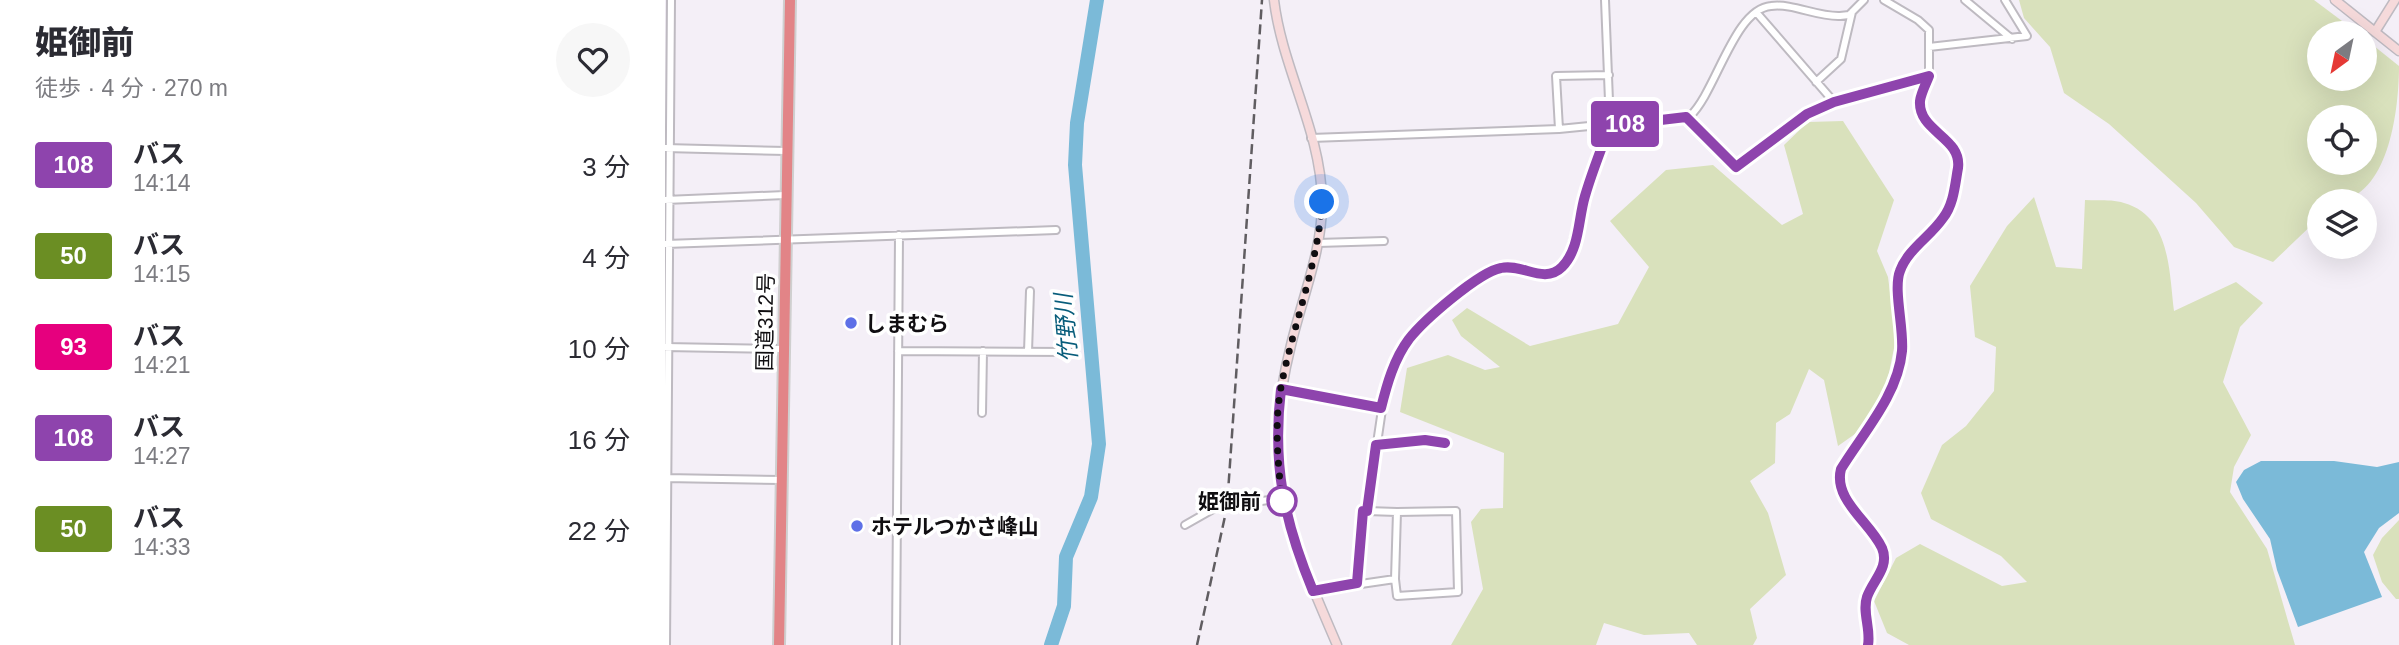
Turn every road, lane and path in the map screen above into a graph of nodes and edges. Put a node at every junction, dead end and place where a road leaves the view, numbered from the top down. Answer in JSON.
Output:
{"nodes":[{"id":1,"x":671,"y":0,"type":"edge"},
{"id":2,"x":790,"y":0,"type":"edge"},
{"id":3,"x":1274,"y":0,"type":"edge"},
{"id":4,"x":1605,"y":0,"type":"edge"},
{"id":5,"x":1864,"y":0,"type":"edge"},
{"id":6,"x":1884,"y":0,"type":"edge"},
{"id":7,"x":1965,"y":0,"type":"edge"},
{"id":8,"x":2005,"y":0,"type":"edge"},
{"id":9,"x":2335,"y":0,"type":"edge"},
{"id":10,"x":2395,"y":0,"type":"edge"},
{"id":11,"x":1764,"y":3,"type":"edge"},
{"id":12,"x":1756,"y":12,"type":"junction"},
{"id":13,"x":1851,"y":12,"type":"junction"},
{"id":14,"x":2361,"y":21,"type":"edge"},
{"id":15,"x":2377,"y":29,"type":"edge"},
{"id":16,"x":2377,"y":34,"type":"edge"},
{"id":17,"x":2012,"y":38,"type":"junction"},
{"id":18,"x":1929,"y":47,"type":"junction"},
{"id":19,"x":2399,"y":51,"type":"edge"},
{"id":20,"x":1609,"y":75,"type":"junction"},
{"id":21,"x":1929,"y":76,"type":"junction"},
{"id":22,"x":1816,"y":82,"type":"junction"},
{"id":23,"x":668,"y":84,"type":"edge"},
{"id":24,"x":1834,"y":102,"type":"junction"},
{"id":25,"x":1686,"y":117,"type":"junction"},
{"id":26,"x":1610,"y":126,"type":"junction"},
{"id":27,"x":1559,"y":129,"type":"junction"},
{"id":28,"x":1311,"y":138,"type":"junction"},
{"id":29,"x":667,"y":149,"type":"edge"},
{"id":30,"x":786,"y":150,"type":"junction"},
{"id":31,"x":785,"y":195,"type":"junction"},
{"id":32,"x":668,"y":200,"type":"edge"},
{"id":33,"x":1056,"y":230,"type":"dead end"},
{"id":34,"x":899,"y":235,"type":"junction"},
{"id":35,"x":786,"y":239,"type":"junction"},
{"id":36,"x":1384,"y":241,"type":"dead end"},
{"id":37,"x":1318,"y":243,"type":"junction"},
{"id":38,"x":667,"y":244,"type":"edge"},
{"id":39,"x":1030,"y":291,"type":"dead end"},
{"id":40,"x":667,"y":347,"type":"edge"},
{"id":41,"x":783,"y":349,"type":"junction"},
{"id":42,"x":898,"y":351,"type":"junction"},
{"id":43,"x":983,"y":351,"type":"junction"},
{"id":44,"x":1028,"y":352,"type":"junction"},
{"id":45,"x":1072,"y":352,"type":"dead end"},
{"id":46,"x":1281,"y":389,"type":"junction"},
{"id":47,"x":1381,"y":408,"type":"junction"},
{"id":48,"x":982,"y":413,"type":"dead end"},
{"id":49,"x":1445,"y":443,"type":"dead end"},
{"id":50,"x":1376,"y":445,"type":"junction"},
{"id":51,"x":666,"y":478,"type":"edge"},
{"id":52,"x":781,"y":480,"type":"junction"},
{"id":53,"x":1282,"y":498,"type":"junction"},
{"id":54,"x":1367,"y":511,"type":"junction"},
{"id":55,"x":1397,"y":512,"type":"junction"},
{"id":56,"x":1185,"y":525,"type":"dead end"},
{"id":57,"x":1395,"y":579,"type":"junction"},
{"id":58,"x":1357,"y":583,"type":"junction"},
{"id":59,"x":1313,"y":591,"type":"junction"},
{"id":60,"x":666,"y":607,"type":"edge"},
{"id":61,"x":666,"y":645,"type":"edge"},
{"id":62,"x":779,"y":645,"type":"edge"},
{"id":63,"x":895,"y":645,"type":"edge"},
{"id":64,"x":1337,"y":645,"type":"edge"},
{"id":65,"x":1868,"y":645,"type":"edge"}],
"edges":[{"from":1,"to":23,"type":"street"},
{"from":2,"to":30,"type":"highway","name":"国道312号"},
{"from":3,"to":28,"type":"street"},
{"from":4,"to":20,"type":"street"},
{"from":5,"to":13,"type":"street"},
{"from":6,"to":18,"type":"street"},
{"from":7,"to":17,"type":"street"},
{"from":8,"to":17,"type":"street"},
{"from":9,"to":14,"type":"street"},
{"from":10,"to":15,"type":"street"},
{"from":11,"to":12,"type":"street"},
{"from":11,"to":13,"type":"street"},
{"from":12,"to":22,"type":"street"},
{"from":12,"to":25,"type":"street"},
{"from":13,"to":22,"type":"street"},
{"from":16,"to":19,"type":"street"},
{"from":17,"to":18,"type":"street"},
{"from":18,"to":21,"type":"street"},
{"from":20,"to":26,"type":"street"},
{"from":20,"to":27,"type":"street"},
{"from":21,"to":24,"type":"street"},
{"from":21,"to":65,"type":"street"},
{"from":22,"to":24,"type":"street"},
{"from":23,"to":29,"type":"street"},
{"from":24,"to":25,"type":"street"},
{"from":25,"to":26,"type":"street"},
{"from":26,"to":27,"type":"street"},
{"from":26,"to":47,"type":"street"},
{"from":27,"to":28,"type":"street"},
{"from":28,"to":37,"type":"street"},
{"from":29,"to":30,"type":"street"},
{"from":29,"to":32,"type":"street"},
{"from":30,"to":31,"type":"highway","name":"国道312号"},
{"from":31,"to":32,"type":"street"},
{"from":31,"to":35,"type":"highway","name":"国道312号"},
{"from":32,"to":38,"type":"street"},
{"from":33,"to":34,"type":"street"},
{"from":34,"to":35,"type":"street"},
{"from":34,"to":42,"type":"street"},
{"from":35,"to":38,"type":"street"},
{"from":35,"to":41,"type":"highway","name":"国道312号"},
{"from":36,"to":37,"type":"street"},
{"from":37,"to":46,"type":"street"},
{"from":38,"to":40,"type":"street"},
{"from":39,"to":44,"type":"street"},
{"from":40,"to":41,"type":"street"},
{"from":40,"to":51,"type":"street"},
{"from":41,"to":52,"type":"highway","name":"国道312号"},
{"from":42,"to":43,"type":"street"},
{"from":42,"to":63,"type":"street"},
{"from":43,"to":44,"type":"street"},
{"from":43,"to":48,"type":"street"},
{"from":44,"to":45,"type":"street"},
{"from":46,"to":47,"type":"street"},
{"from":46,"to":53,"type":"street"},
{"from":47,"to":50,"type":"street"},
{"from":49,"to":50,"type":"street"},
{"from":50,"to":54,"type":"street"},
{"from":51,"to":52,"type":"street"},
{"from":51,"to":60,"type":"street"},
{"from":52,"to":62,"type":"highway","name":"国道312号"},
{"from":53,"to":56,"type":"street"},
{"from":53,"to":59,"type":"street"},
{"from":54,"to":55,"type":"street"},
{"from":54,"to":58,"type":"street"},
{"from":55,"to":57,"type":"street"},
{"from":55,"to":57,"type":"street"},
{"from":57,"to":58,"type":"street"},
{"from":58,"to":59,"type":"street"},
{"from":59,"to":64,"type":"street"},
{"from":60,"to":61,"type":"street"}]}
